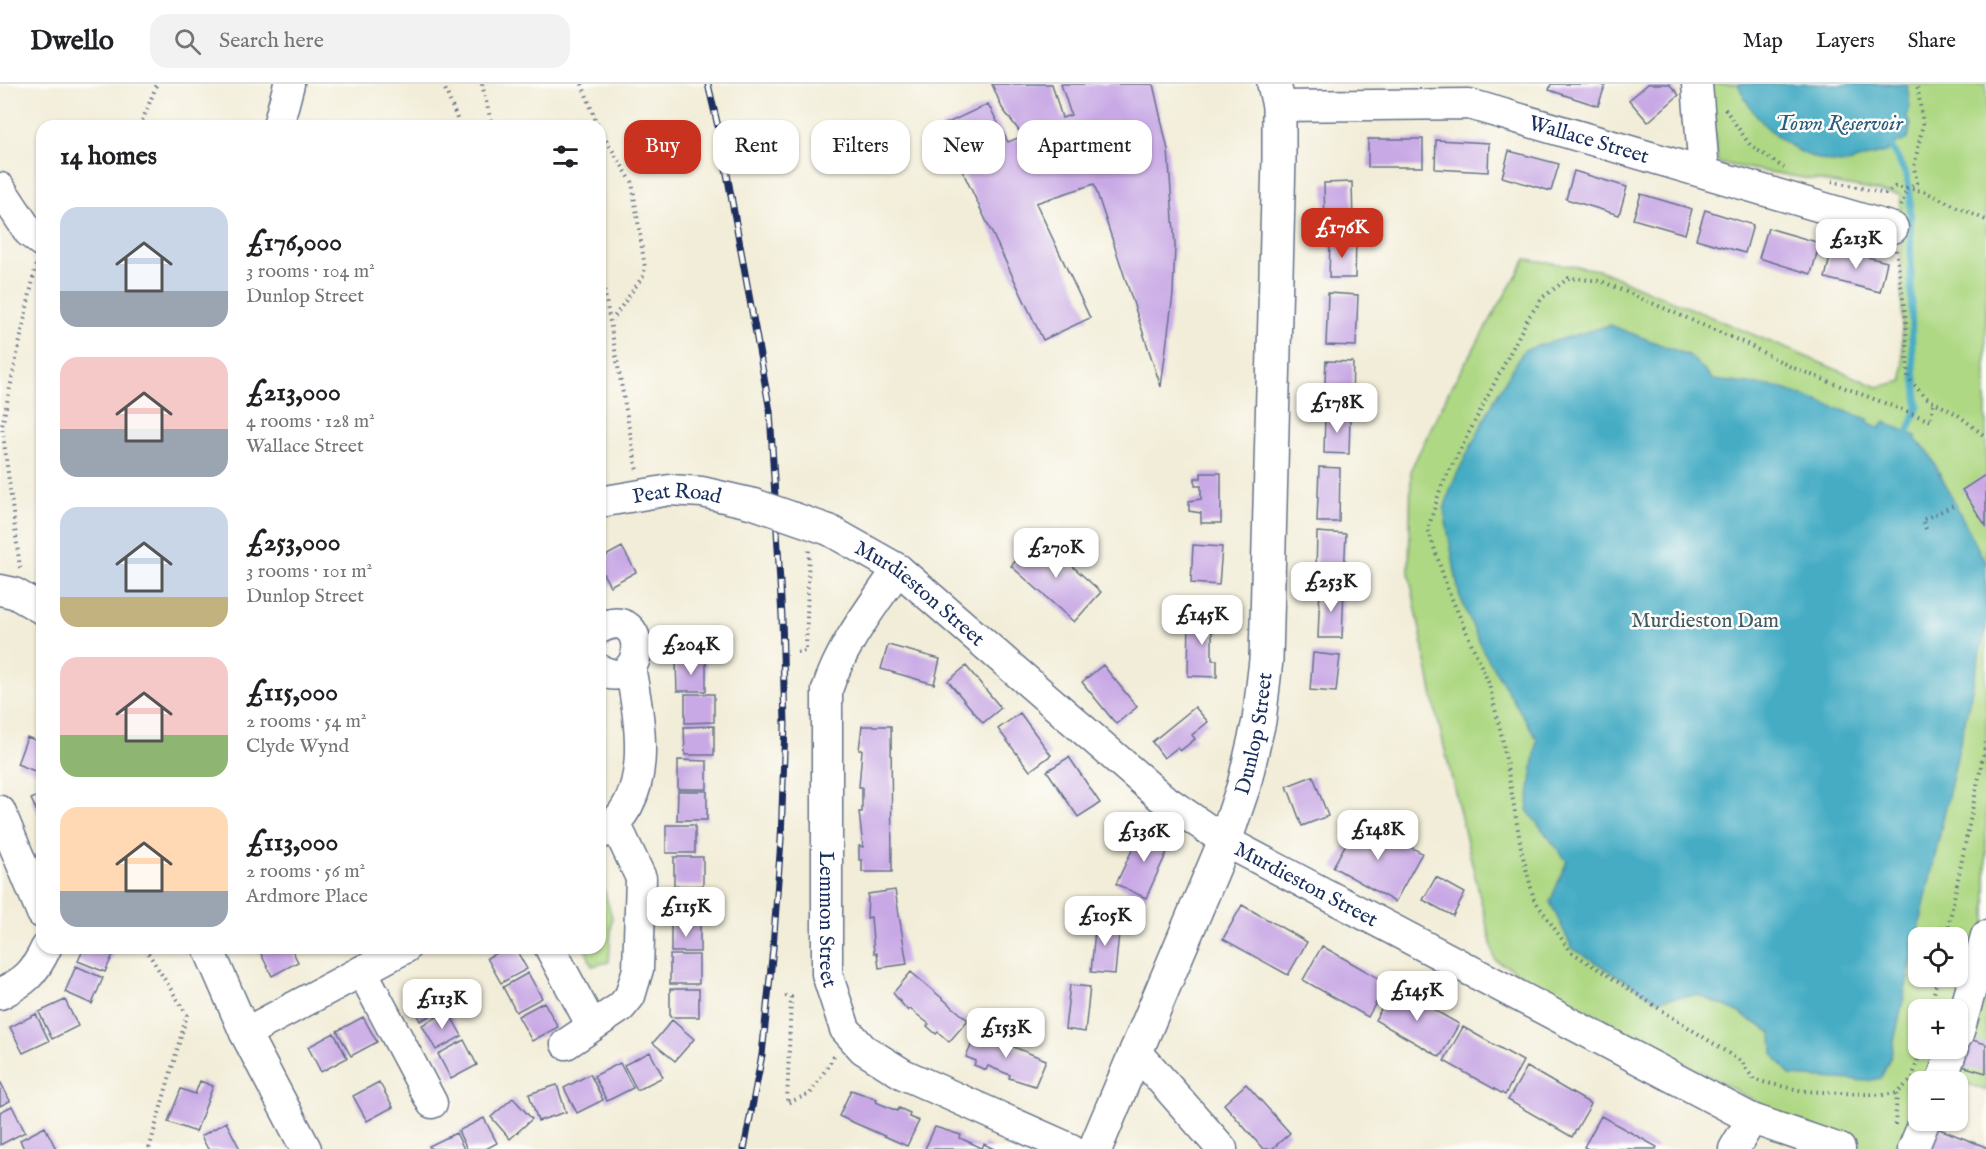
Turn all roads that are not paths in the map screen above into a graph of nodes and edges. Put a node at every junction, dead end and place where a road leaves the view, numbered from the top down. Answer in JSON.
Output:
{"nodes":[{"id":1,"x":289,"y":84,"type":"edge"},
{"id":2,"x":1696,"y":84,"type":"edge"},
{"id":3,"x":1470,"y":94,"type":"edge"},
{"id":4,"x":1276,"y":95,"type":"edge"},
{"id":5,"x":280,"y":120,"type":"edge"},
{"id":6,"x":1704,"y":172,"type":"junction"},
{"id":7,"x":0,"y":188,"type":"edge"},
{"id":8,"x":1893,"y":228,"type":"road end"},
{"id":9,"x":36,"y":245,"type":"edge"},
{"id":10,"x":606,"y":500,"type":"edge"},
{"id":11,"x":820,"y":526,"type":"joint"},
{"id":12,"x":898,"y":569,"type":"junction"},
{"id":13,"x":7,"y":591,"type":"edge"},
{"id":14,"x":36,"y":606,"type":"edge"},
{"id":15,"x":606,"y":626,"type":"edge"},
{"id":16,"x":630,"y":667,"type":"junction"},
{"id":17,"x":606,"y":671,"type":"edge"},
{"id":18,"x":0,"y":811,"type":"edge"},
{"id":19,"x":608,"y":830,"type":"edge"},
{"id":20,"x":1225,"y":842,"type":"junction"},
{"id":21,"x":36,"y":898,"type":"edge"},
{"id":22,"x":1986,"y":936,"type":"edge"},
{"id":23,"x":43,"y":954,"type":"edge"},
{"id":24,"x":211,"y":954,"type":"edge"},
{"id":25,"x":394,"y":954,"type":"edge"},
{"id":26,"x":553,"y":954,"type":"edge"},
{"id":27,"x":362,"y":971,"type":"junction"},
{"id":28,"x":0,"y":994,"type":"edge"},
{"id":29,"x":1968,"y":1000,"type":"edge"},
{"id":30,"x":592,"y":1026,"type":"junction"},
{"id":31,"x":244,"y":1033,"type":"junction"},
{"id":32,"x":566,"y":1044,"type":"dead end"},
{"id":33,"x":1135,"y":1050,"type":"junction"},
{"id":34,"x":432,"y":1103,"type":"dead end"},
{"id":35,"x":1752,"y":1119,"type":"junction"},
{"id":36,"x":1920,"y":1131,"type":"edge"},
{"id":37,"x":306,"y":1149,"type":"edge"},
{"id":38,"x":1071,"y":1149,"type":"edge"},
{"id":39,"x":1095,"y":1149,"type":"edge"},
{"id":40,"x":1222,"y":1149,"type":"edge"},
{"id":41,"x":1734,"y":1149,"type":"edge"},
{"id":42,"x":1840,"y":1149,"type":"edge"},
{"id":43,"x":1913,"y":1149,"type":"edge"}],
"edges":[{"from":1,"to":5,"type":"street"},
{"from":2,"to":6,"type":"street"},
{"from":3,"to":4,"type":"street","name":"Wallace Street"},
{"from":3,"to":6,"type":"street","name":"Wallace Street"},
{"from":4,"to":20,"type":"main road","name":"Dunlop Street"},
{"from":6,"to":8,"type":"street","name":"Wallace Street"},
{"from":7,"to":9,"type":"street"},
{"from":10,"to":11,"type":"street","name":"Peat Road","bridge":true},
{"from":11,"to":12,"type":"street","name":"Murdieston Street"},
{"from":12,"to":20,"type":"street","name":"Murdieston Street"},
{"from":12,"to":38,"type":"street","name":"Lemmon Street"},
{"from":13,"to":14,"type":"street"},
{"from":15,"to":16,"type":"street"},
{"from":16,"to":17,"type":"street"},
{"from":16,"to":19,"type":"street"},
{"from":18,"to":21,"type":"street"},
{"from":19,"to":30,"type":"street"},
{"from":20,"to":33,"type":"main road","name":"Dunlop Street"},
{"from":20,"to":35,"type":"street","name":"Murdieston Street"},
{"from":22,"to":29,"type":"street"},
{"from":23,"to":28,"type":"street"},
{"from":24,"to":31,"type":"street"},
{"from":25,"to":27,"type":"street"},
{"from":26,"to":30,"type":"street"},
{"from":27,"to":31,"type":"street"},
{"from":27,"to":34,"type":"street"},
{"from":30,"to":32,"type":"street"},
{"from":31,"to":37,"type":"street"},
{"from":33,"to":39,"type":"main road","name":"Dunlop Street"},
{"from":33,"to":40,"type":"street"},
{"from":35,"to":41,"type":"street"},
{"from":35,"to":42,"type":"street","name":"Murdieston Street"},
{"from":36,"to":43,"type":"street"}]}
